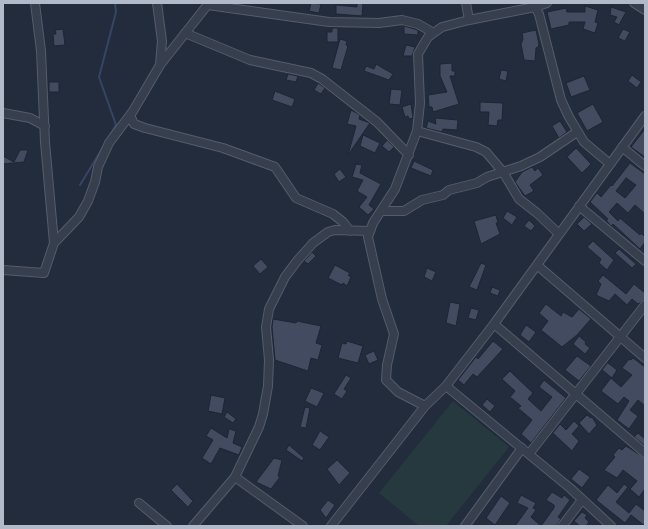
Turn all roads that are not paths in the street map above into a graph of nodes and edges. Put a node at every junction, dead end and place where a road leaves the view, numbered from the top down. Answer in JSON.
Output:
{"nodes":[{"id":1,"x":35,"y":3,"type":"edge"},
{"id":2,"x":158,"y":3,"type":"edge"},
{"id":3,"x":466,"y":3,"type":"edge"},
{"id":4,"x":547,"y":3,"type":"edge"},
{"id":5,"x":634,"y":3,"type":"edge"},
{"id":6,"x":209,"y":4,"type":"edge"},
{"id":7,"x":535,"y":8,"type":"junction"},
{"id":8,"x":645,"y":10,"type":"edge"},
{"id":9,"x":468,"y":20,"type":"junction"},
{"id":10,"x":432,"y":32,"type":"junction"},
{"id":11,"x":185,"y":33,"type":"junction"},
{"id":12,"x":160,"y":65,"type":"junction"},
{"id":13,"x":3,"y":114,"type":"edge"},
{"id":14,"x":130,"y":115,"type":"junction"},
{"id":15,"x":645,"y":116,"type":"edge"},
{"id":16,"x":44,"y":126,"type":"junction"},
{"id":17,"x":417,"y":131,"type":"junction"},
{"id":18,"x":577,"y":132,"type":"junction"},
{"id":19,"x":622,"y":147,"type":"junction"},
{"id":20,"x":409,"y":155,"type":"junction"},
{"id":21,"x":610,"y":164,"type":"junction"},
{"id":22,"x":645,"y":166,"type":"edge"},
{"id":23,"x":503,"y":172,"type":"junction"},
{"id":24,"x":579,"y":206,"type":"junction"},
{"id":25,"x":381,"y":211,"type":"junction"},
{"id":26,"x":350,"y":231,"type":"junction"},
{"id":27,"x":370,"y":231,"type":"junction"},
{"id":28,"x":558,"y":233,"type":"junction"},
{"id":29,"x":54,"y":243,"type":"junction"},
{"id":30,"x":645,"y":261,"type":"edge"},
{"id":31,"x":537,"y":265,"type":"junction"},
{"id":32,"x":3,"y":270,"type":"edge"},
{"id":33,"x":645,"y":305,"type":"edge"},
{"id":34,"x":494,"y":324,"type":"junction"},
{"id":35,"x":621,"y":337,"type":"junction"},
{"id":36,"x":645,"y":358,"type":"edge"},
{"id":37,"x":446,"y":386,"type":"junction"},
{"id":38,"x":576,"y":394,"type":"junction"},
{"id":39,"x":425,"y":406,"type":"junction"},
{"id":40,"x":522,"y":448,"type":"junction"},
{"id":41,"x":645,"y":453,"type":"edge"},
{"id":42,"x":529,"y":454,"type":"junction"},
{"id":43,"x":235,"y":477,"type":"junction"},
{"id":44,"x":582,"y":500,"type":"junction"},
{"id":45,"x":139,"y":503,"type":"dead end"},
{"id":46,"x":167,"y":526,"type":"edge"},
{"id":47,"x":194,"y":526,"type":"edge"},
{"id":48,"x":303,"y":526,"type":"edge"},
{"id":49,"x":331,"y":526,"type":"edge"},
{"id":50,"x":465,"y":526,"type":"edge"},
{"id":51,"x":562,"y":526,"type":"edge"},
{"id":52,"x":611,"y":526,"type":"edge"}],
"edges":[{"from":1,"to":16,"type":"street"},
{"from":2,"to":12,"type":"street"},
{"from":3,"to":9,"type":"street"},
{"from":4,"to":7,"type":"street"},
{"from":5,"to":8,"type":"street"},
{"from":6,"to":10,"type":"street"},
{"from":6,"to":11,"type":"street"},
{"from":7,"to":9,"type":"street"},
{"from":7,"to":18,"type":"street"},
{"from":9,"to":10,"type":"street"},
{"from":10,"to":17,"type":"street"},
{"from":11,"to":12,"type":"street"},
{"from":11,"to":20,"type":"street"},
{"from":12,"to":14,"type":"street"},
{"from":13,"to":16,"type":"street"},
{"from":14,"to":26,"type":"street"},
{"from":14,"to":29,"type":"street"},
{"from":15,"to":19,"type":"street"},
{"from":16,"to":29,"type":"street"},
{"from":17,"to":20,"type":"street"},
{"from":17,"to":23,"type":"street"},
{"from":18,"to":21,"type":"street"},
{"from":18,"to":23,"type":"street"},
{"from":19,"to":21,"type":"street"},
{"from":19,"to":22,"type":"street"},
{"from":20,"to":25,"type":"street"},
{"from":21,"to":24,"type":"street"},
{"from":23,"to":25,"type":"street"},
{"from":23,"to":28,"type":"street"},
{"from":24,"to":28,"type":"street"},
{"from":24,"to":30,"type":"street"},
{"from":25,"to":27,"type":"street"},
{"from":26,"to":27,"type":"street"},
{"from":26,"to":43,"type":"street"},
{"from":27,"to":39,"type":"street"},
{"from":28,"to":31,"type":"street"},
{"from":29,"to":32,"type":"street"},
{"from":31,"to":34,"type":"street"},
{"from":31,"to":35,"type":"street"},
{"from":33,"to":35,"type":"street"},
{"from":34,"to":37,"type":"street"},
{"from":34,"to":38,"type":"street"},
{"from":35,"to":36,"type":"street"},
{"from":35,"to":38,"type":"street"},
{"from":37,"to":39,"type":"street"},
{"from":37,"to":40,"type":"street"},
{"from":38,"to":41,"type":"street"},
{"from":38,"to":42,"type":"street"},
{"from":39,"to":49,"type":"street"},
{"from":40,"to":42,"type":"street"},
{"from":40,"to":50,"type":"street"},
{"from":42,"to":44,"type":"street"},
{"from":43,"to":47,"type":"street"},
{"from":43,"to":48,"type":"street"},
{"from":44,"to":51,"type":"street"},
{"from":44,"to":52,"type":"street"},
{"from":45,"to":46,"type":"street"}]}
